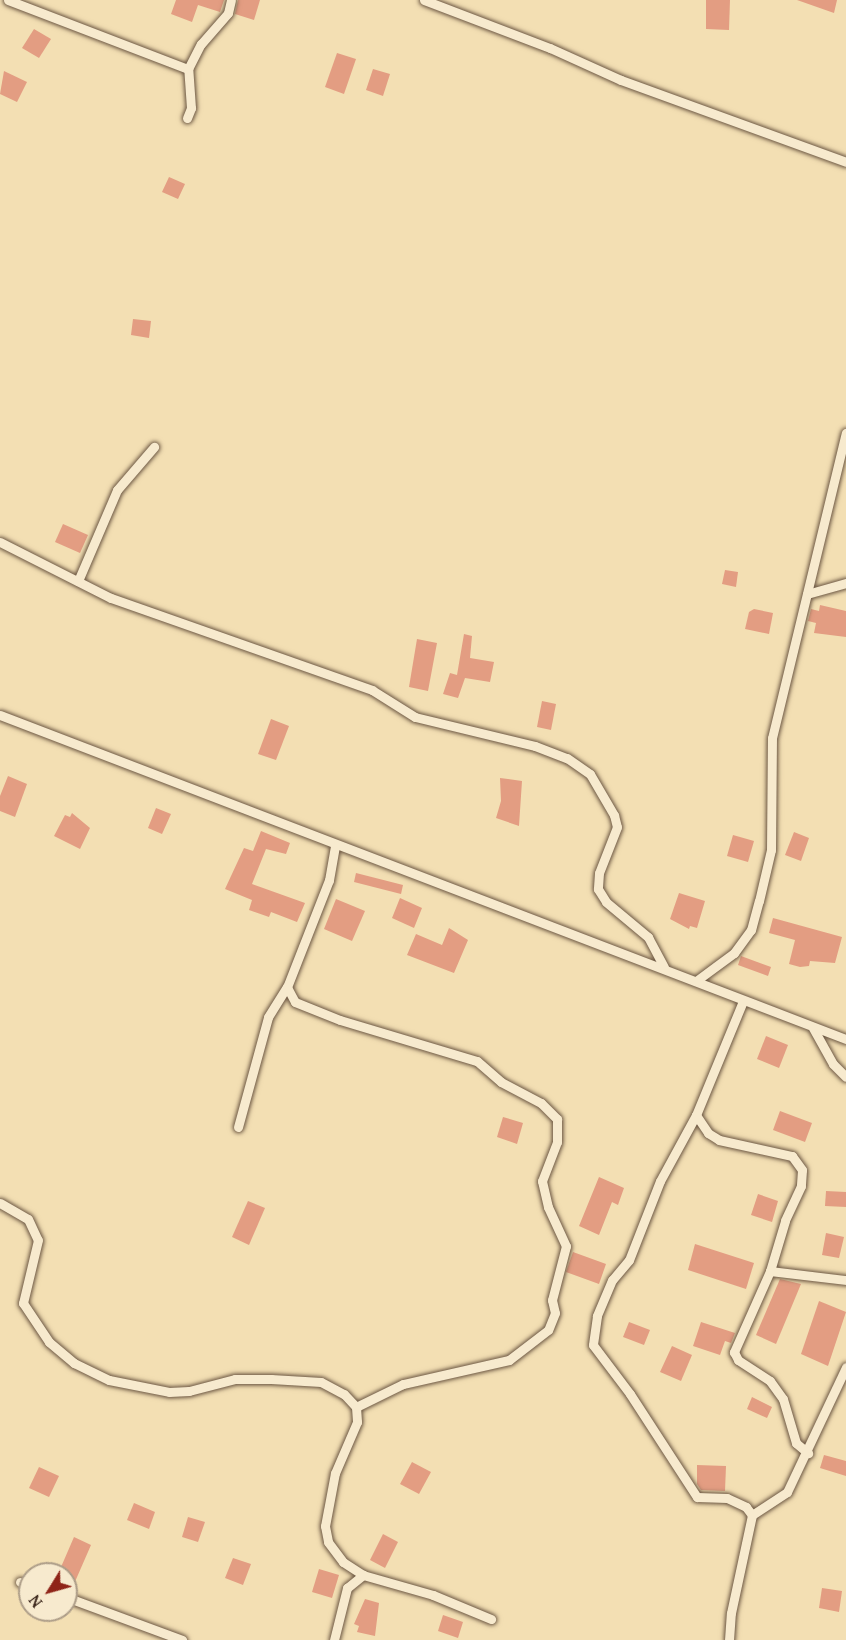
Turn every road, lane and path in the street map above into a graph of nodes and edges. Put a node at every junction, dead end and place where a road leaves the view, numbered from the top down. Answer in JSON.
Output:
{"nodes":[{"id":1,"x":8,"y":0,"type":"edge"},
{"id":2,"x":231,"y":0,"type":"edge"},
{"id":3,"x":424,"y":0,"type":"edge"},
{"id":4,"x":188,"y":69,"type":"junction"},
{"id":5,"x":187,"y":118,"type":"dead end"},
{"id":6,"x":846,"y":162,"type":"edge"},
{"id":7,"x":846,"y":433,"type":"edge"},
{"id":8,"x":154,"y":447,"type":"dead end"},
{"id":9,"x":0,"y":542,"type":"edge"},
{"id":10,"x":78,"y":581,"type":"junction"},
{"id":11,"x":846,"y":583,"type":"edge"},
{"id":12,"x":807,"y":594,"type":"junction"},
{"id":13,"x":0,"y":715,"type":"edge"},
{"id":14,"x":334,"y":846,"type":"junction"},
{"id":15,"x":664,"y":966,"type":"junction"},
{"id":16,"x":696,"y":981,"type":"junction"},
{"id":17,"x":287,"y":987,"type":"junction"},
{"id":18,"x":743,"y":1001,"type":"junction"},
{"id":19,"x":813,"y":1028,"type":"junction"},
{"id":20,"x":846,"y":1039,"type":"edge"},
{"id":21,"x":846,"y":1077,"type":"edge"},
{"id":22,"x":696,"y":1115,"type":"junction"},
{"id":23,"x":238,"y":1126,"type":"dead end"},
{"id":24,"x":0,"y":1203,"type":"edge"},
{"id":25,"x":770,"y":1271,"type":"junction"},
{"id":26,"x":846,"y":1280,"type":"edge"},
{"id":27,"x":846,"y":1367,"type":"edge"},
{"id":28,"x":356,"y":1407,"type":"junction"},
{"id":29,"x":808,"y":1453,"type":"junction"},
{"id":30,"x":752,"y":1515,"type":"junction"},
{"id":31,"x":363,"y":1575,"type":"junction"},
{"id":32,"x":78,"y":1601,"type":"edge"},
{"id":33,"x":491,"y":1619,"type":"dead end"},
{"id":34,"x":182,"y":1640,"type":"edge"},
{"id":35,"x":334,"y":1640,"type":"edge"},
{"id":36,"x":729,"y":1640,"type":"edge"}],
"edges":[{"from":1,"to":4,"type":"street"},
{"from":2,"to":4,"type":"street"},
{"from":3,"to":6,"type":"street"},
{"from":4,"to":5,"type":"street"},
{"from":7,"to":12,"type":"street"},
{"from":8,"to":10,"type":"street"},
{"from":9,"to":10,"type":"street"},
{"from":10,"to":15,"type":"street"},
{"from":11,"to":12,"type":"street"},
{"from":12,"to":16,"type":"street"},
{"from":13,"to":14,"type":"street"},
{"from":14,"to":15,"type":"street"},
{"from":14,"to":17,"type":"street"},
{"from":15,"to":16,"type":"street"},
{"from":16,"to":18,"type":"street"},
{"from":17,"to":23,"type":"street"},
{"from":17,"to":28,"type":"street"},
{"from":18,"to":19,"type":"street"},
{"from":18,"to":22,"type":"street"},
{"from":19,"to":20,"type":"street"},
{"from":19,"to":21,"type":"street"},
{"from":22,"to":25,"type":"street"},
{"from":22,"to":30,"type":"street"},
{"from":24,"to":28,"type":"street"},
{"from":25,"to":26,"type":"street"},
{"from":25,"to":29,"type":"street"},
{"from":27,"to":29,"type":"street"},
{"from":28,"to":31,"type":"street"},
{"from":29,"to":30,"type":"street"},
{"from":30,"to":36,"type":"street"},
{"from":31,"to":33,"type":"street"},
{"from":31,"to":35,"type":"street"},
{"from":32,"to":34,"type":"street"}]}
